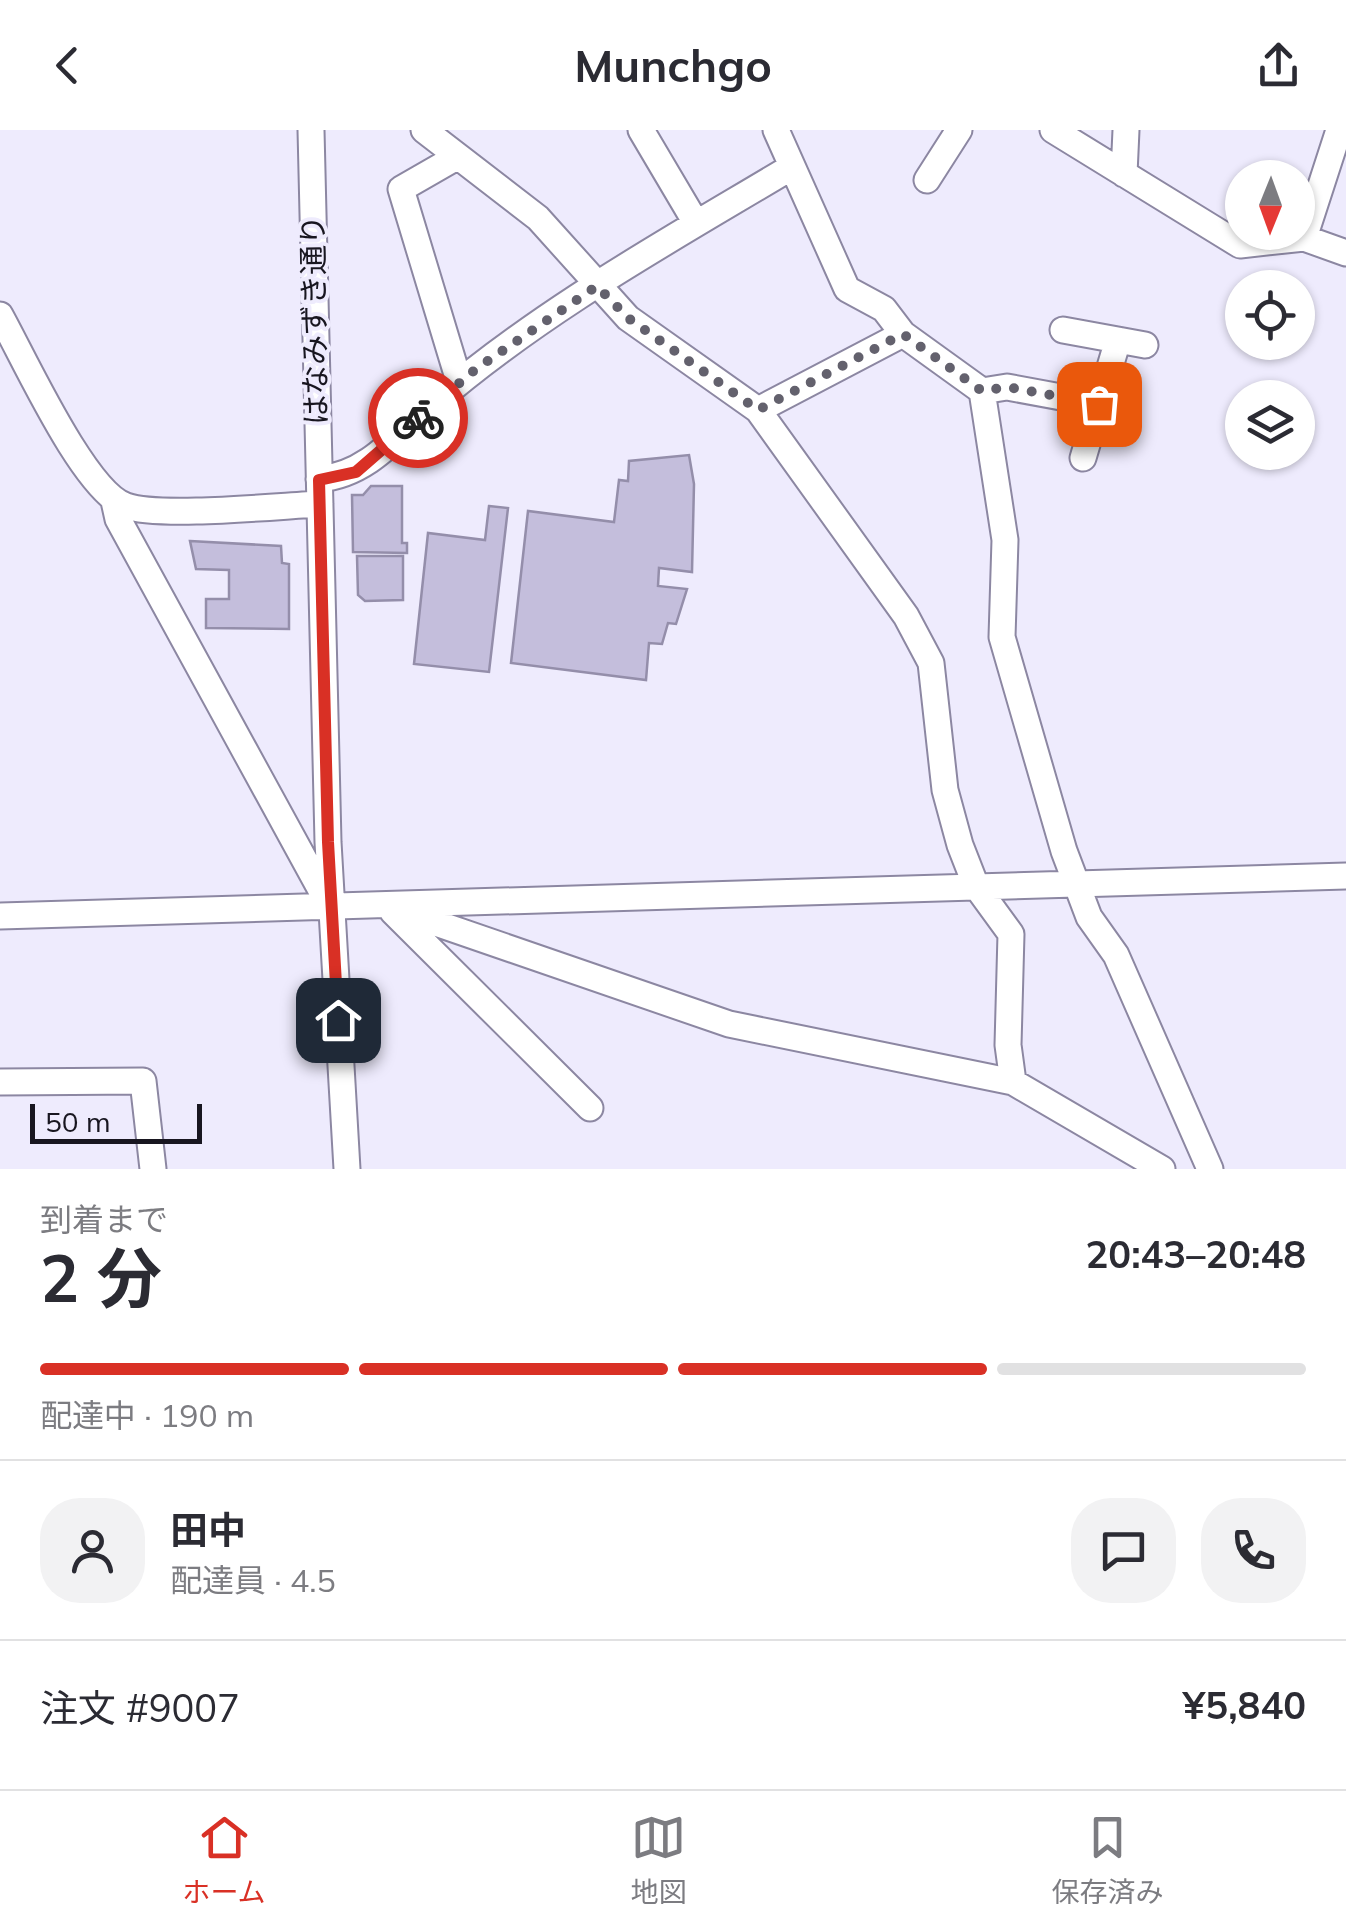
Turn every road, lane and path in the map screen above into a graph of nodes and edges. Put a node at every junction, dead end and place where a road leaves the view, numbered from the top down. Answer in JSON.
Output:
{"nodes":[{"id":1,"x":311,"y":130,"type":"edge"},
{"id":2,"x":424,"y":130,"type":"edge"},
{"id":3,"x":641,"y":130,"type":"edge"},
{"id":4,"x":776,"y":130,"type":"edge"},
{"id":5,"x":958,"y":130,"type":"edge"},
{"id":6,"x":1052,"y":130,"type":"edge"},
{"id":7,"x":1126,"y":130,"type":"edge"},
{"id":8,"x":1339,"y":130,"type":"edge"},
{"id":9,"x":456,"y":158,"type":"junction"},
{"id":10,"x":790,"y":168,"type":"junction"},
{"id":11,"x":1124,"y":174,"type":"junction"},
{"id":12,"x":927,"y":180,"type":"dead end"},
{"id":13,"x":1315,"y":204,"type":"edge"},
{"id":14,"x":696,"y":223,"type":"junction"},
{"id":15,"x":1225,"y":236,"type":"edge"},
{"id":16,"x":1315,"y":242,"type":"edge"},
{"id":17,"x":1346,"y":253,"type":"edge"},
{"id":18,"x":597,"y":286,"type":"junction"},
{"id":19,"x":0,"y":315,"type":"edge"},
{"id":20,"x":1063,"y":330,"type":"dead end"},
{"id":21,"x":903,"y":334,"type":"junction"},
{"id":22,"x":1118,"y":340,"type":"junction"},
{"id":23,"x":1144,"y":345,"type":"dead end"},
{"id":24,"x":0,"y":352,"type":"edge"},
{"id":25,"x":29,"y":367,"type":"junction"},
{"id":26,"x":459,"y":382,"type":"junction"},
{"id":27,"x":982,"y":391,"type":"junction"},
{"id":28,"x":1099,"y":404,"type":"junction"},
{"id":29,"x":758,"y":410,"type":"junction"},
{"id":30,"x":1084,"y":458,"type":"dead end"},
{"id":31,"x":319,"y":492,"type":"junction"},
{"id":32,"x":114,"y":500,"type":"junction"},
{"id":33,"x":1346,"y":876,"type":"edge"},
{"id":34,"x":1079,"y":884,"type":"junction"},
{"id":35,"x":976,"y":886,"type":"junction"},
{"id":36,"x":386,"y":906,"type":"junction"},
{"id":37,"x":330,"y":907,"type":"junction"},
{"id":38,"x":0,"y":916,"type":"edge"},
{"id":39,"x":0,"y":1082,"type":"edge"},
{"id":40,"x":1013,"y":1082,"type":"junction"},
{"id":41,"x":590,"y":1108,"type":"dead end"},
{"id":42,"x":153,"y":1169,"type":"edge"},
{"id":43,"x":348,"y":1169,"type":"edge"},
{"id":44,"x":1162,"y":1169,"type":"edge"},
{"id":45,"x":1210,"y":1169,"type":"edge"}],
"edges":[{"from":1,"to":31,"type":"street","name":"はなみずき通り"},
{"from":2,"to":9,"type":"street"},
{"from":3,"to":14,"type":"street"},
{"from":4,"to":10,"type":"street"},
{"from":5,"to":12,"type":"street"},
{"from":6,"to":11,"type":"street"},
{"from":7,"to":11,"type":"street"},
{"from":8,"to":13,"type":"street"},
{"from":9,"to":18,"type":"street"},
{"from":9,"to":26,"type":"street"},
{"from":10,"to":14,"type":"street"},
{"from":10,"to":21,"type":"street"},
{"from":11,"to":15,"type":"street"},
{"from":14,"to":18,"type":"street"},
{"from":16,"to":17,"type":"street"},
{"from":18,"to":26,"type":"street"},
{"from":18,"to":29,"type":"street"},
{"from":19,"to":25,"type":"street"},
{"from":20,"to":22,"type":"street"},
{"from":21,"to":27,"type":"street"},
{"from":21,"to":29,"type":"street"},
{"from":22,"to":23,"type":"street"},
{"from":22,"to":28,"type":"street"},
{"from":24,"to":25,"type":"street"},
{"from":25,"to":32,"type":"street"},
{"from":26,"to":31,"type":"street"},
{"from":27,"to":28,"type":"street"},
{"from":27,"to":34,"type":"street"},
{"from":28,"to":30,"type":"street"},
{"from":29,"to":35,"type":"street"},
{"from":31,"to":32,"type":"street"},
{"from":31,"to":37,"type":"street","name":"はなみずき通り"},
{"from":32,"to":37,"type":"street"},
{"from":33,"to":34,"type":"street"},
{"from":34,"to":35,"type":"street"},
{"from":34,"to":45,"type":"street"},
{"from":35,"to":36,"type":"street"},
{"from":35,"to":40,"type":"street"},
{"from":36,"to":37,"type":"street"},
{"from":36,"to":40,"type":"street"},
{"from":36,"to":41,"type":"street"},
{"from":37,"to":38,"type":"street"},
{"from":37,"to":43,"type":"street","name":"はなみずき通り"},
{"from":39,"to":42,"type":"street"},
{"from":40,"to":44,"type":"street"}]}
